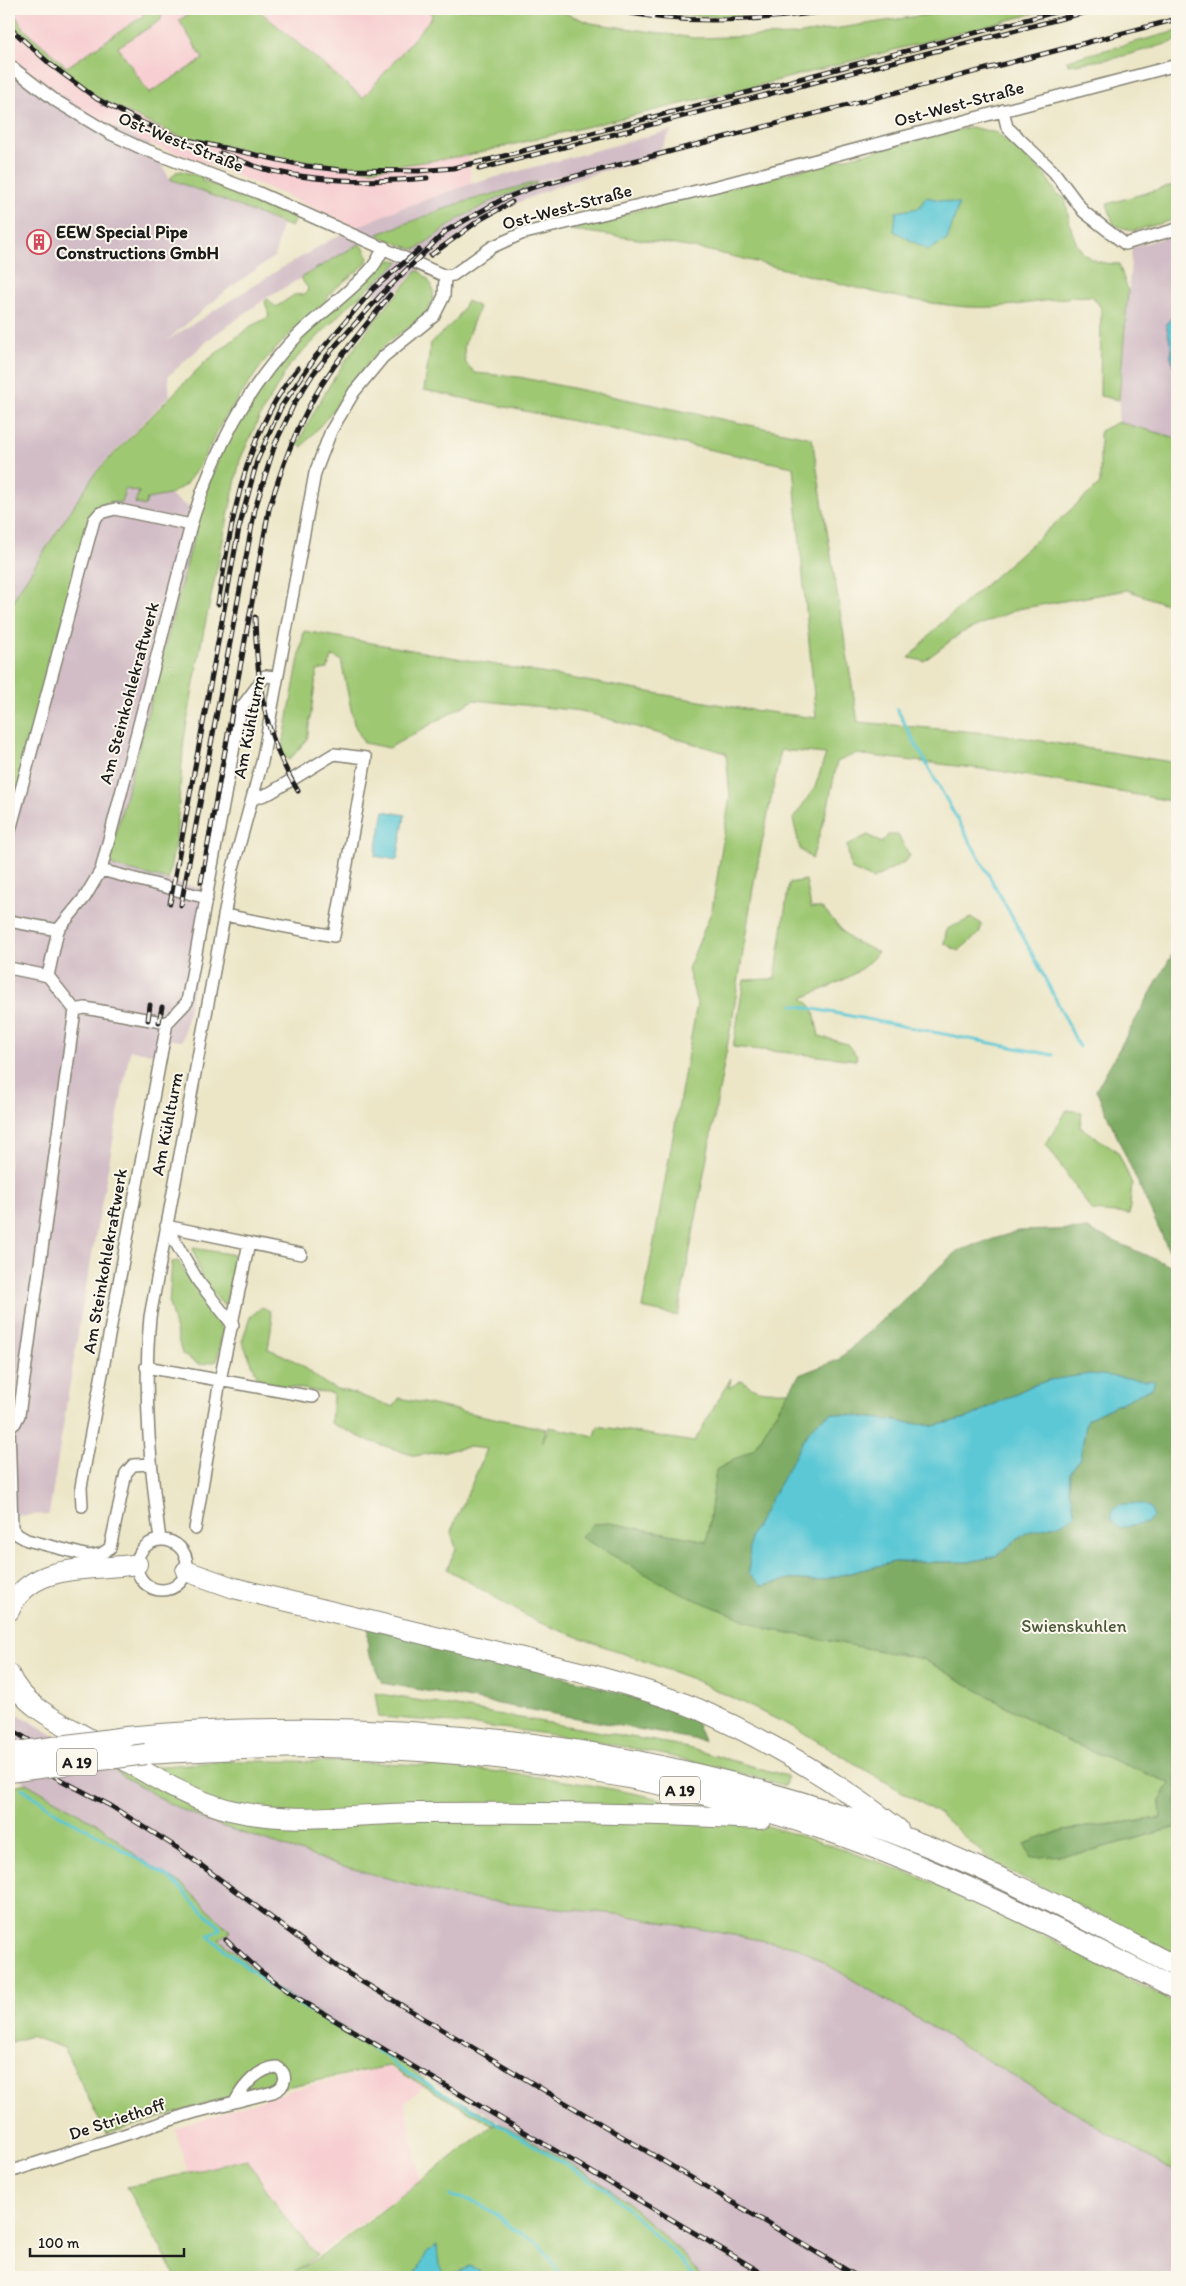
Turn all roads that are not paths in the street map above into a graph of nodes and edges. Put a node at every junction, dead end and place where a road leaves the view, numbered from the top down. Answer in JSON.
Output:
{"nodes":[{"id":1,"x":9,"y":65,"type":"edge"},
{"id":2,"x":1177,"y":65,"type":"edge"},
{"id":3,"x":1002,"y":110,"type":"junction"},
{"id":4,"x":1177,"y":229,"type":"edge"},
{"id":5,"x":384,"y":247,"type":"junction"},
{"id":6,"x":445,"y":276,"type":"junction"},
{"id":7,"x":191,"y":526,"type":"junction"},
{"id":8,"x":277,"y":677,"type":"junction"},
{"id":9,"x":253,"y":799,"type":"junction"},
{"id":10,"x":9,"y":834,"type":"edge"},
{"id":11,"x":101,"y":870,"type":"junction"},
{"id":12,"x":207,"y":898,"type":"junction"},
{"id":13,"x":224,"y":915,"type":"junction"},
{"id":14,"x":9,"y":921,"type":"edge"},
{"id":15,"x":58,"y":930,"type":"junction"},
{"id":16,"x":9,"y":968,"type":"edge"},
{"id":17,"x":48,"y":976,"type":"junction"},
{"id":18,"x":75,"y":1010,"type":"junction"},
{"id":19,"x":167,"y":1023,"type":"junction"},
{"id":20,"x":166,"y":1226,"type":"junction"},
{"id":21,"x":249,"y":1243,"type":"junction"},
{"id":22,"x":301,"y":1254,"type":"dead end"},
{"id":23,"x":233,"y":1326,"type":"junction"},
{"id":24,"x":146,"y":1366,"type":"junction"},
{"id":25,"x":220,"y":1380,"type":"junction"},
{"id":26,"x":313,"y":1398,"type":"dead end"},
{"id":27,"x":9,"y":1428,"type":"edge"},
{"id":28,"x":150,"y":1464,"type":"junction"},
{"id":29,"x":82,"y":1506,"type":"dead end"},
{"id":30,"x":196,"y":1530,"type":"dead end"},
{"id":31,"x":160,"y":1540,"type":"junction"},
{"id":32,"x":137,"y":1564,"type":"junction"},
{"id":33,"x":186,"y":1571,"type":"junction"},
{"id":34,"x":9,"y":1611,"type":"edge"},
{"id":35,"x":9,"y":1674,"type":"edge"},
{"id":36,"x":9,"y":1753,"type":"edge"},
{"id":37,"x":9,"y":1772,"type":"edge"},
{"id":38,"x":801,"y":1822,"type":"junction"},
{"id":39,"x":915,"y":1842,"type":"junction"},
{"id":40,"x":1177,"y":1967,"type":"edge"},
{"id":41,"x":1177,"y":1990,"type":"edge"},
{"id":42,"x":236,"y":2100,"type":"dead end"},
{"id":43,"x":9,"y":2172,"type":"edge"}],
"edges":[{"from":1,"to":5,"type":"street","name":"Ost-West-Straße"},
{"from":2,"to":3,"type":"street","name":"Ost-West-Straße"},
{"from":3,"to":4,"type":"street"},
{"from":3,"to":6,"type":"street","name":"Ost-West-Straße"},
{"from":5,"to":6,"type":"street","name":"Ost-West-Straße"},
{"from":5,"to":7,"type":"street","name":"Am Steinkohlekraftwerk"},
{"from":6,"to":8,"type":"street","name":"Am Kühlturm"},
{"from":7,"to":10,"type":"street"},
{"from":7,"to":11,"type":"street","name":"Am Steinkohlekraftwerk"},
{"from":8,"to":9,"type":"street","name":"Am Kühlturm"},
{"from":8,"to":12,"type":"street"},
{"from":9,"to":13,"type":"street","name":"Am Kühlturm"},
{"from":9,"to":13,"type":"street"},
{"from":11,"to":12,"type":"street"},
{"from":11,"to":15,"type":"street","name":"Am Steinkohlekraftwerk"},
{"from":12,"to":19,"type":"street"},
{"from":13,"to":20,"type":"street","name":"Am Kühlturm"},
{"from":14,"to":15,"type":"street"},
{"from":15,"to":17,"type":"street","name":"Am Steinkohlekraftwerk"},
{"from":16,"to":17,"type":"street"},
{"from":17,"to":18,"type":"street"},
{"from":18,"to":19,"type":"street"},
{"from":18,"to":27,"type":"street"},
{"from":19,"to":29,"type":"street","name":"Am Steinkohlekraftwerk"},
{"from":20,"to":21,"type":"street"},
{"from":20,"to":23,"type":"street"},
{"from":20,"to":24,"type":"street","name":"Am Kühlturm"},
{"from":21,"to":22,"type":"street"},
{"from":21,"to":23,"type":"street"},
{"from":23,"to":25,"type":"street"},
{"from":24,"to":25,"type":"street"},
{"from":24,"to":28,"type":"street","name":"Am Kühlturm"},
{"from":25,"to":26,"type":"street"},
{"from":25,"to":30,"type":"street"},
{"from":27,"to":28,"type":"street"},
{"from":28,"to":31,"type":"street","name":"Am Kühlturm"},
{"from":31,"to":32,"type":"street"},
{"from":31,"to":33,"type":"street"},
{"from":32,"to":33,"type":"street"},
{"from":32,"to":34,"type":"highway"},
{"from":33,"to":39,"type":"highway"},
{"from":35,"to":38,"type":"highway"},
{"from":36,"to":39,"type":"highway","number":"A 19","bridge":true},
{"from":37,"to":38,"type":"highway","number":"A 19","bridge":true},
{"from":38,"to":41,"type":"highway","number":"A 19"},
{"from":39,"to":40,"type":"highway","number":"A 19"},
{"from":42,"to":43,"type":"street","name":"De Striethoff"}]}
